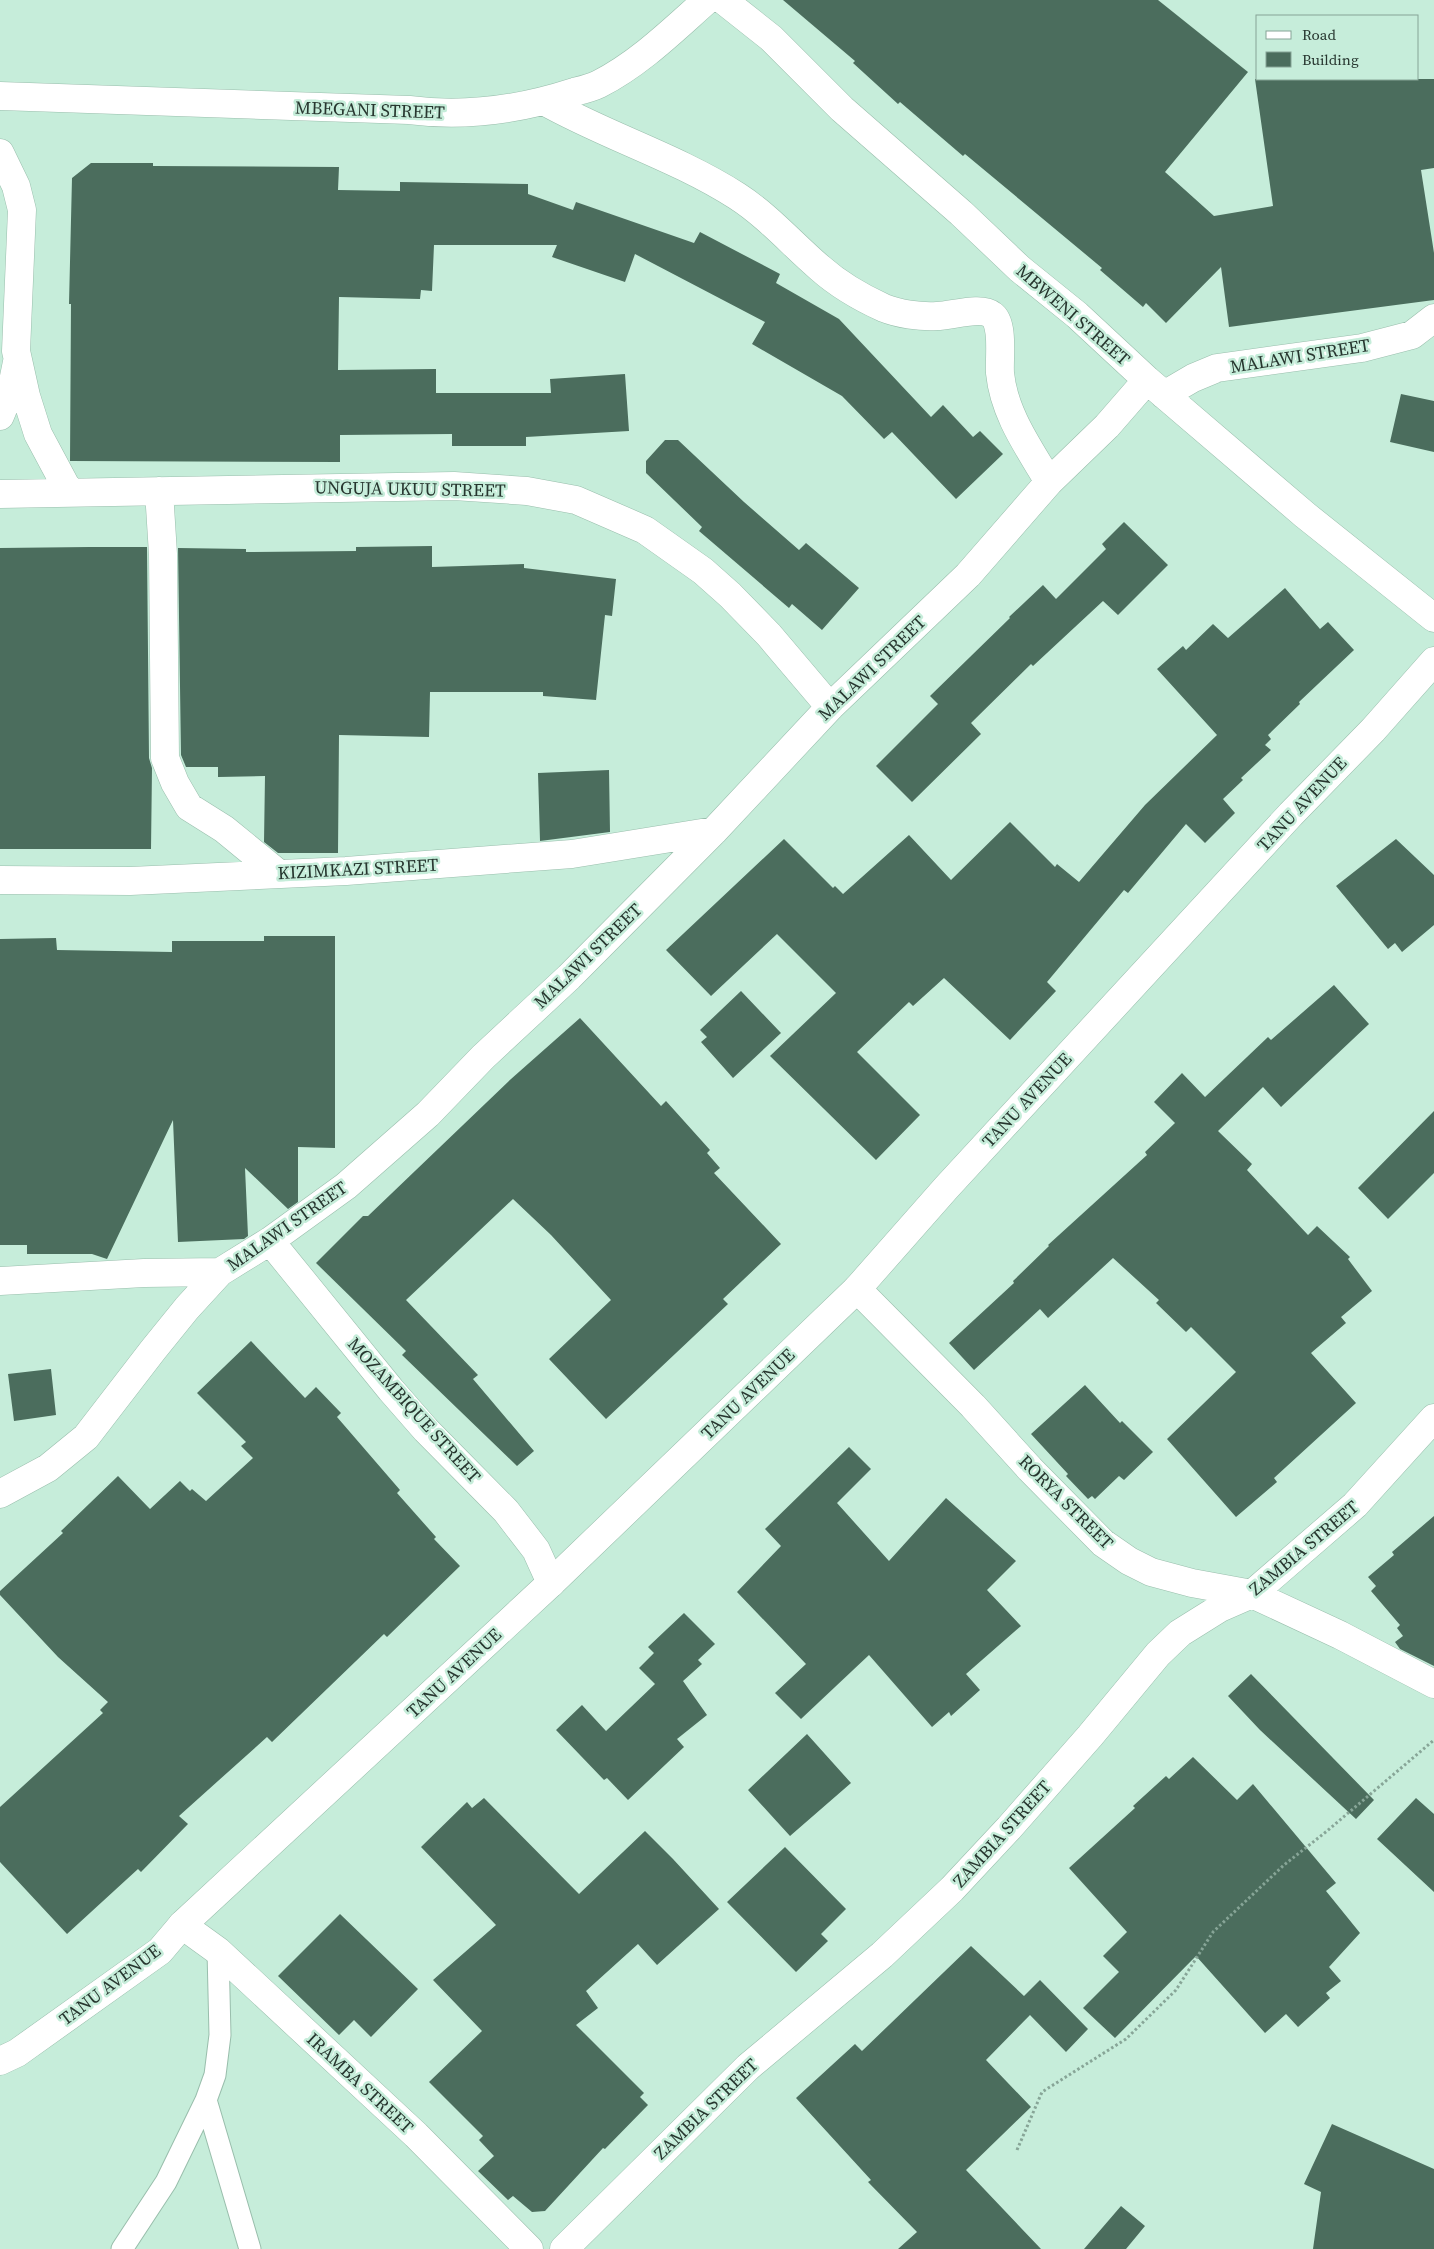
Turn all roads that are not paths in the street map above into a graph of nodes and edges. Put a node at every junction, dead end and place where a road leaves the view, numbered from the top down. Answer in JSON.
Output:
{"nodes":[{"id":1,"x":707,"y":0,"type":"edge"},
{"id":2,"x":723,"y":0,"type":"edge"},
{"id":3,"x":0,"y":96,"type":"edge"},
{"id":4,"x":544,"y":101,"type":"junction"},
{"id":5,"x":0,"y":153,"type":"edge"},
{"id":6,"x":1434,"y":318,"type":"edge"},
{"id":7,"x":18,"y":358,"type":"junction"},
{"id":8,"x":1156,"y":388,"type":"junction"},
{"id":9,"x":0,"y":416,"type":"edge"},
{"id":10,"x":1049,"y":482,"type":"junction"},
{"id":11,"x":159,"y":491,"type":"junction"},
{"id":12,"x":69,"y":492,"type":"junction"},
{"id":13,"x":0,"y":494,"type":"edge"},
{"id":14,"x":1434,"y":618,"type":"edge"},
{"id":15,"x":1434,"y":661,"type":"edge"},
{"id":16,"x":830,"y":707,"type":"junction"},
{"id":17,"x":714,"y":831,"type":"junction"},
{"id":18,"x":279,"y":874,"type":"junction"},
{"id":19,"x":0,"y":880,"type":"edge"},
{"id":20,"x":270,"y":1241,"type":"junction"},
{"id":21,"x":220,"y":1272,"type":"junction"},
{"id":22,"x":0,"y":1282,"type":"edge"},
{"id":23,"x":857,"y":1290,"type":"junction"},
{"id":24,"x":1434,"y":1418,"type":"edge"},
{"id":25,"x":0,"y":1494,"type":"edge"},
{"id":26,"x":551,"y":1583,"type":"junction"},
{"id":27,"x":1252,"y":1594,"type":"junction"},
{"id":28,"x":1434,"y":1684,"type":"edge"},
{"id":29,"x":182,"y":1925,"type":"junction"},
{"id":30,"x":218,"y":1951,"type":"junction"},
{"id":31,"x":0,"y":2061,"type":"edge"},
{"id":32,"x":206,"y":2100,"type":"junction"},
{"id":33,"x":122,"y":2249,"type":"edge"},
{"id":34,"x":250,"y":2249,"type":"edge"},
{"id":35,"x":530,"y":2249,"type":"edge"},
{"id":36,"x":564,"y":2249,"type":"edge"}],
"edges":[{"from":1,"to":4,"type":"street","name":"MBEGANI STREET"},
{"from":2,"to":8,"type":"street","name":"MBWENI STREET"},
{"from":3,"to":4,"type":"street","name":"MBEGANI STREET"},
{"from":4,"to":10,"type":"street"},
{"from":5,"to":7,"type":"street"},
{"from":6,"to":8,"type":"street","name":"MALAWI STREET"},
{"from":7,"to":9,"type":"street"},
{"from":7,"to":12,"type":"street"},
{"from":8,"to":10,"type":"street","name":"MALAWI STREET"},
{"from":8,"to":14,"type":"street","name":"MBWENI STREET"},
{"from":10,"to":16,"type":"street","name":"MALAWI STREET"},
{"from":11,"to":12,"type":"street","name":"UNGUJA UKUU STREET"},
{"from":11,"to":16,"type":"street","name":"UNGUJA UKUU STREET"},
{"from":11,"to":18,"type":"street"},
{"from":12,"to":13,"type":"street","name":"UNGUJA UKUU STREET"},
{"from":15,"to":23,"type":"street","name":"TANU AVENUE"},
{"from":16,"to":17,"type":"street","name":"MALAWI STREET"},
{"from":17,"to":18,"type":"street","name":"KIZIMKAZI STREET"},
{"from":17,"to":20,"type":"street","name":"MALAWI STREET"},
{"from":18,"to":19,"type":"street","name":"KIZIMKAZI STREET"},
{"from":20,"to":21,"type":"street","name":"MALAWI STREET"},
{"from":20,"to":26,"type":"street","name":"MOZAMBIQUE STREET"},
{"from":21,"to":22,"type":"street"},
{"from":21,"to":25,"type":"street","name":"MALAWI STREET"},
{"from":23,"to":26,"type":"street","name":"TANU AVENUE"},
{"from":23,"to":27,"type":"street","name":"RORYA STREET"},
{"from":24,"to":27,"type":"street","name":"ZAMBIA STREET"},
{"from":26,"to":29,"type":"street","name":"TANU AVENUE"},
{"from":27,"to":28,"type":"street","name":"RORYA STREET"},
{"from":27,"to":36,"type":"street","name":"ZAMBIA STREET"},
{"from":29,"to":30,"type":"street","name":"IRAMBA STREET"},
{"from":29,"to":31,"type":"street","name":"TANU AVENUE"},
{"from":30,"to":32,"type":"lane"},
{"from":30,"to":35,"type":"street","name":"IRAMBA STREET"},
{"from":32,"to":33,"type":"lane"},
{"from":32,"to":34,"type":"lane"}]}
